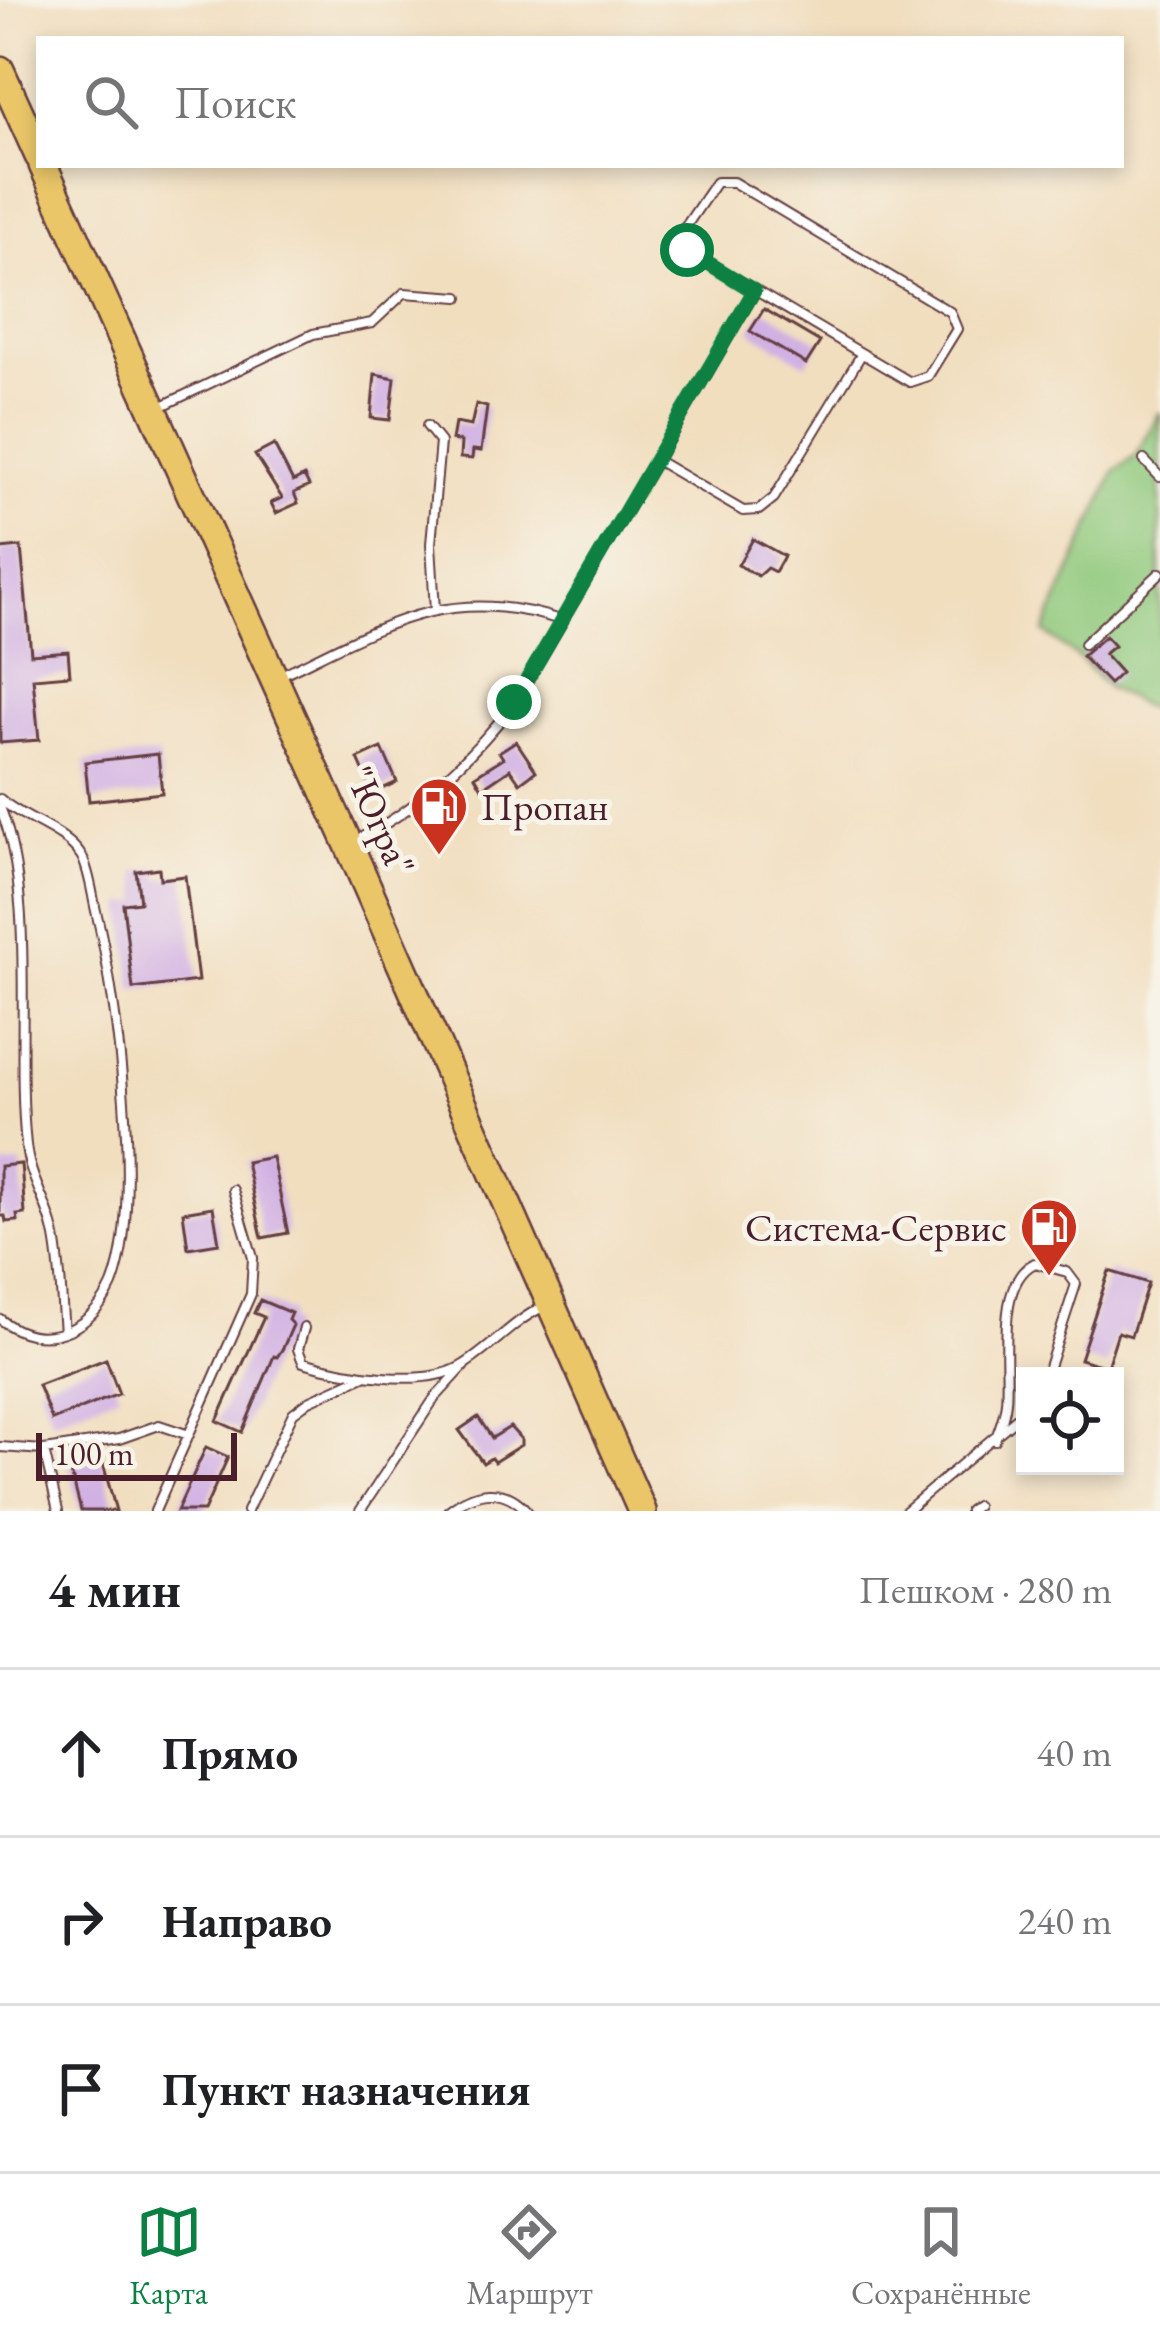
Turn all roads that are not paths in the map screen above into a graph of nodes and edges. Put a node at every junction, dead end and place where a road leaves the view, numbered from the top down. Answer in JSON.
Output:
{"nodes":[{"id":1,"x":0,"y":70,"type":"edge"},
{"id":2,"x":36,"y":149,"type":"edge"},
{"id":3,"x":44,"y":168,"type":"edge"},
{"id":4,"x":754,"y":291,"type":"junction"},
{"id":5,"x":460,"y":297,"type":"dead end"},
{"id":6,"x":861,"y":355,"type":"junction"},
{"id":7,"x":153,"y":410,"type":"junction"},
{"id":8,"x":428,"y":426,"type":"dead end"},
{"id":9,"x":656,"y":460,"type":"junction"},
{"id":10,"x":1144,"y":460,"type":"dead end"},
{"id":11,"x":1160,"y":477,"type":"edge"},
{"id":12,"x":1160,"y":573,"type":"edge"},
{"id":13,"x":435,"y":611,"type":"junction"},
{"id":14,"x":563,"y":621,"type":"junction"},
{"id":15,"x":1084,"y":644,"type":"dead end"},
{"id":16,"x":274,"y":678,"type":"junction"},
{"id":17,"x":0,"y":803,"type":"edge"},
{"id":18,"x":348,"y":842,"type":"junction"},
{"id":19,"x":233,"y":1190,"type":"dead end"},
{"id":20,"x":550,"y":1304,"type":"junction"},
{"id":21,"x":0,"y":1319,"type":"edge"},
{"id":22,"x":304,"y":1328,"type":"dead end"},
{"id":23,"x":64,"y":1332,"type":"junction"},
{"id":24,"x":471,"y":1359,"type":"junction"},
{"id":25,"x":1049,"y":1367,"type":"edge"},
{"id":26,"x":365,"y":1375,"type":"junction"},
{"id":27,"x":1016,"y":1419,"type":"edge"},
{"id":28,"x":189,"y":1435,"type":"junction"},
{"id":29,"x":994,"y":1440,"type":"junction"},
{"id":30,"x":0,"y":1447,"type":"edge"},
{"id":31,"x":44,"y":1450,"type":"junction"},
{"id":32,"x":58,"y":1511,"type":"edge"},
{"id":33,"x":155,"y":1511,"type":"edge"},
{"id":34,"x":248,"y":1511,"type":"edge"},
{"id":35,"x":360,"y":1511,"type":"edge"},
{"id":36,"x":448,"y":1511,"type":"edge"},
{"id":37,"x":527,"y":1511,"type":"edge"},
{"id":38,"x":642,"y":1511,"type":"edge"},
{"id":39,"x":906,"y":1511,"type":"edge"}],
"edges":[{"from":1,"to":2,"type":"highway"},
{"from":3,"to":7,"type":"highway","name":"\"Югра\""},
{"from":4,"to":6,"type":"lane"},
{"from":4,"to":6,"type":"lane"},
{"from":4,"to":9,"type":"lane"},
{"from":5,"to":7,"type":"lane"},
{"from":6,"to":9,"type":"lane"},
{"from":7,"to":16,"type":"highway","name":"\"Югра\""},
{"from":8,"to":13,"type":"lane"},
{"from":9,"to":14,"type":"lane"},
{"from":10,"to":11,"type":"lane"},
{"from":12,"to":15,"type":"lane"},
{"from":13,"to":14,"type":"lane"},
{"from":13,"to":16,"type":"lane"},
{"from":14,"to":18,"type":"lane"},
{"from":16,"to":18,"type":"highway","name":"\"Югра\""},
{"from":17,"to":23,"type":"lane"},
{"from":17,"to":23,"type":"lane"},
{"from":18,"to":20,"type":"highway","name":"\"Югра\""},
{"from":19,"to":28,"type":"lane"},
{"from":20,"to":24,"type":"lane"},
{"from":20,"to":38,"type":"highway","name":"\"Югра\""},
{"from":21,"to":23,"type":"lane"},
{"from":22,"to":26,"type":"lane"},
{"from":24,"to":26,"type":"lane"},
{"from":24,"to":35,"type":"lane"},
{"from":25,"to":29,"type":"lane"},
{"from":26,"to":34,"type":"lane"},
{"from":27,"to":29,"type":"lane"},
{"from":28,"to":31,"type":"lane"},
{"from":28,"to":33,"type":"lane"},
{"from":29,"to":39,"type":"lane"},
{"from":30,"to":31,"type":"lane"},
{"from":31,"to":32,"type":"lane"},
{"from":36,"to":37,"type":"lane"}]}
